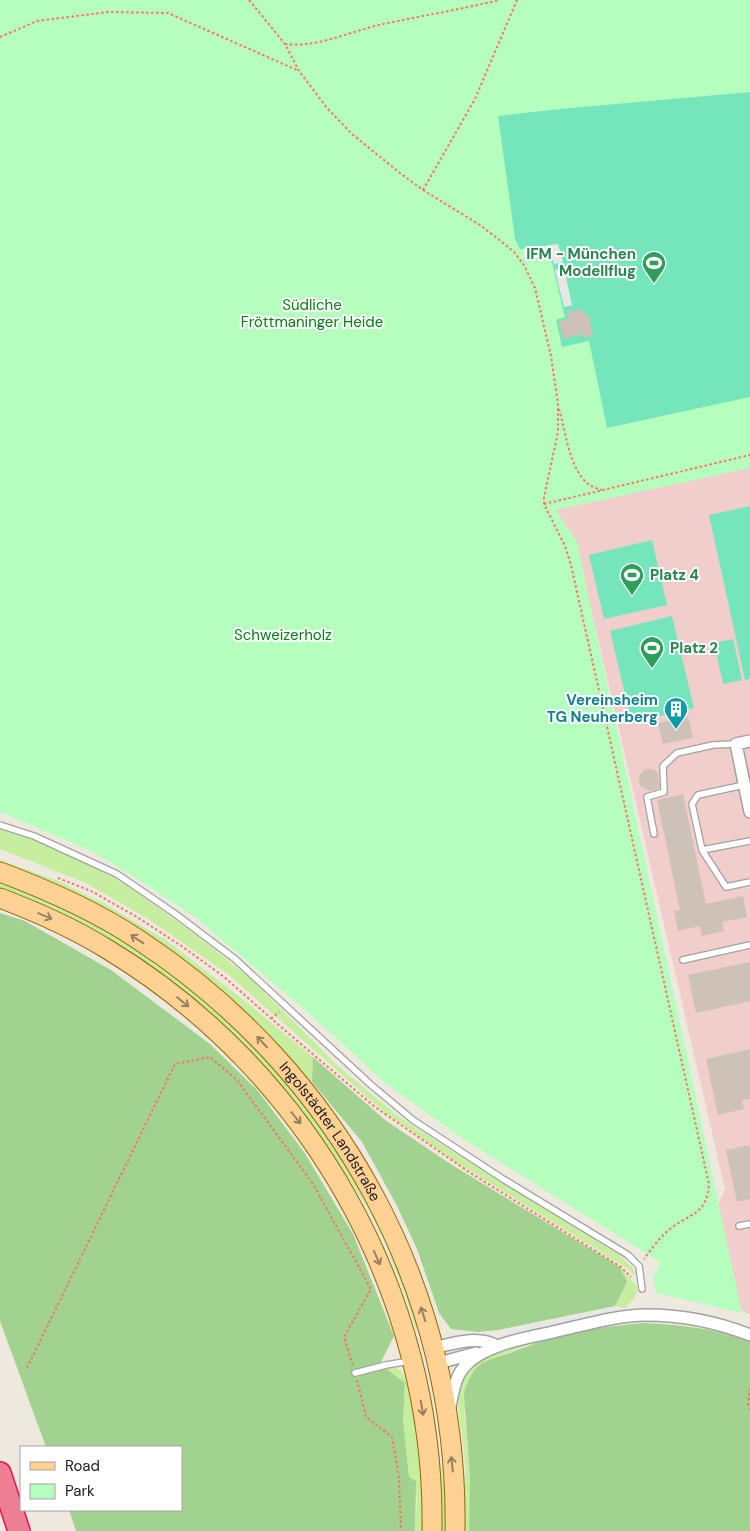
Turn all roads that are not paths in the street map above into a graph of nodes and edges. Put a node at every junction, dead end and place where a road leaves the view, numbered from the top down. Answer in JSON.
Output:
{"nodes":[{"id":1,"x":750,"y":741,"type":"edge"},
{"id":2,"x":736,"y":744,"type":"junction"},
{"id":3,"x":744,"y":785,"type":"junction"},
{"id":4,"x":750,"y":812,"type":"edge"},
{"id":5,"x":0,"y":825,"type":"edge"},
{"id":6,"x":654,"y":834,"type":"dead end"},
{"id":7,"x":750,"y":841,"type":"edge"},
{"id":8,"x":702,"y":850,"type":"junction"},
{"id":9,"x":0,"y":872,"type":"edge"},
{"id":10,"x":750,"y":882,"type":"edge"},
{"id":11,"x":0,"y":898,"type":"edge"},
{"id":12,"x":750,"y":945,"type":"edge"},
{"id":13,"x":683,"y":960,"type":"dead end"},
{"id":14,"x":750,"y":1224,"type":"edge"},
{"id":15,"x":739,"y":1226,"type":"dead end"},
{"id":16,"x":642,"y":1289,"type":"road end"},
{"id":17,"x":750,"y":1335,"type":"edge"},
{"id":18,"x":497,"y":1346,"type":"junction"},
{"id":19,"x":435,"y":1355,"type":"junction"},
{"id":20,"x":412,"y":1360,"type":"junction"},
{"id":21,"x":355,"y":1373,"type":"road end"},
{"id":22,"x":447,"y":1418,"type":"junction"},
{"id":23,"x":0,"y":1474,"type":"edge"},
{"id":24,"x":19,"y":1531,"type":"edge"},
{"id":25,"x":432,"y":1531,"type":"edge"},
{"id":26,"x":455,"y":1531,"type":"edge"}],
"edges":[{"from":1,"to":2,"type":"street"},
{"from":2,"to":3,"type":"street"},
{"from":2,"to":6,"type":"lane"},
{"from":3,"to":4,"type":"street"},
{"from":3,"to":8,"type":"lane"},
{"from":5,"to":16,"type":"lane"},
{"from":7,"to":8,"type":"lane"},
{"from":8,"to":10,"type":"lane"},
{"from":19,"to":9,"type":"main road","name":"Ingolstädter Landstraße","one_way":true},
{"from":11,"to":20,"type":"main road","name":"Ingolstädter Landstraße","one_way":true},
{"from":12,"to":13,"type":"lane"},
{"from":14,"to":15,"type":"lane"},
{"from":17,"to":18,"type":"street"},
{"from":18,"to":19,"type":"street"},
{"from":18,"to":19,"type":"street"},
{"from":18,"to":22,"type":"street"},
{"from":19,"to":20,"type":"main road"},
{"from":19,"to":22,"type":"main road","name":"Ingolstädter Landstraße"},
{"from":20,"to":21,"type":"lane"},
{"from":20,"to":25,"type":"main road","name":"Ingolstädter Landstraße","one_way":true},
{"from":26,"to":22,"type":"main road","name":"Ingolstädter Landstraße","one_way":true},
{"from":23,"to":24,"type":"highway"}]}
